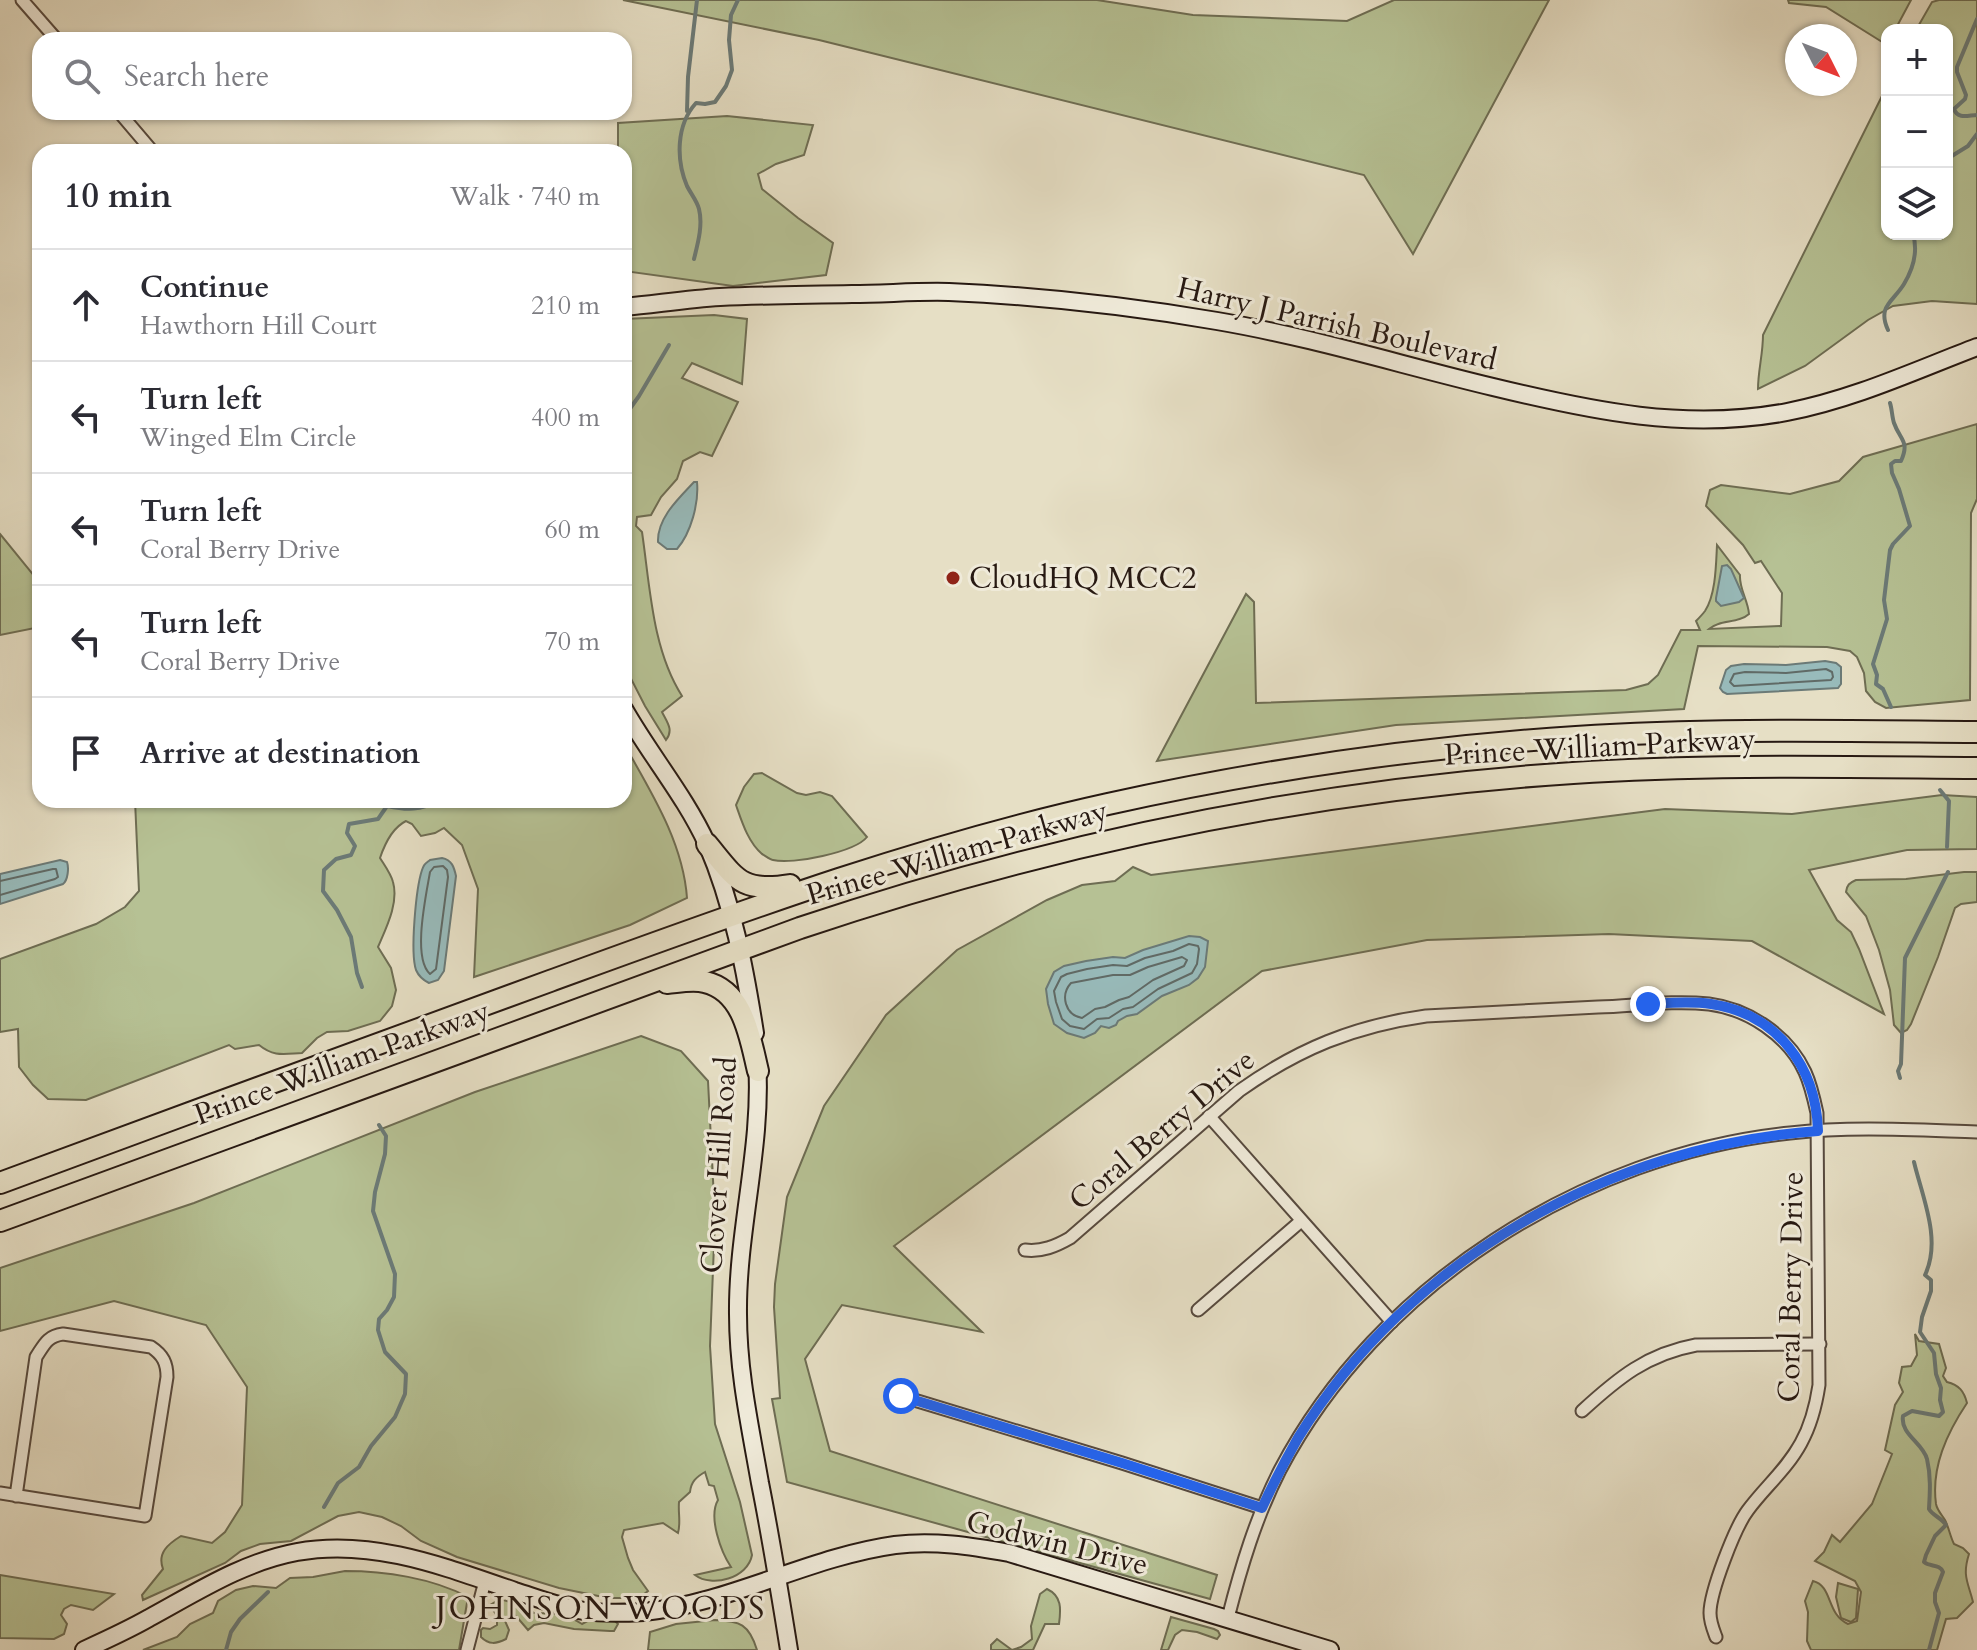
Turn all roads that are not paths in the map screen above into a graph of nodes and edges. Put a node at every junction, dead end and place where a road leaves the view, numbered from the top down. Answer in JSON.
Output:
{"nodes":[{"id":1,"x":22,"y":0,"type":"edge"},
{"id":2,"x":50,"y":32,"type":"edge"},
{"id":3,"x":126,"y":120,"type":"edge"},
{"id":4,"x":146,"y":144,"type":"edge"},
{"id":5,"x":632,"y":306,"type":"edge"},
{"id":6,"x":1977,"y":347,"type":"edge"},
{"id":7,"x":632,"y":721,"type":"edge"},
{"id":8,"x":1977,"y":732,"type":"edge"},
{"id":9,"x":1977,"y":768,"type":"edge"},
{"id":10,"x":707,"y":844,"type":"junction"},
{"id":11,"x":842,"y":877,"type":"junction"},
{"id":12,"x":731,"y":915,"type":"junction"},
{"id":13,"x":740,"y":949,"type":"junction"},
{"id":14,"x":643,"y":984,"type":"junction"},
{"id":15,"x":758,"y":1071,"type":"junction"},
{"id":16,"x":1209,"y":1116,"type":"junction"},
{"id":17,"x":1818,"y":1131,"type":"junction"},
{"id":18,"x":1977,"y":1132,"type":"edge"},
{"id":19,"x":0,"y":1183,"type":"edge"},
{"id":20,"x":0,"y":1221,"type":"edge"},
{"id":21,"x":1301,"y":1221,"type":"junction"},
{"id":22,"x":1025,"y":1250,"type":"dead end"},
{"id":23,"x":1198,"y":1310,"type":"dead end"},
{"id":24,"x":1392,"y":1322,"type":"junction"},
{"id":25,"x":1820,"y":1344,"type":"junction"},
{"id":26,"x":901,"y":1396,"type":"dead end"},
{"id":27,"x":1582,"y":1411,"type":"dead end"},
{"id":28,"x":0,"y":1493,"type":"edge"},
{"id":29,"x":16,"y":1496,"type":"junction"},
{"id":30,"x":1262,"y":1508,"type":"junction"},
{"id":31,"x":778,"y":1577,"type":"junction"},
{"id":32,"x":485,"y":1581,"type":"junction"},
{"id":33,"x":1228,"y":1618,"type":"junction"},
{"id":34,"x":1716,"y":1637,"type":"dead end"},
{"id":35,"x":84,"y":1650,"type":"edge"},
{"id":36,"x":467,"y":1650,"type":"edge"},
{"id":37,"x":789,"y":1650,"type":"edge"},
{"id":38,"x":1330,"y":1650,"type":"edge"}],
"edges":[{"from":1,"to":2,"type":"street"},
{"from":3,"to":4,"type":"street"},
{"from":5,"to":6,"type":"street","name":"Harry J Parrish Boulevard"},
{"from":7,"to":10,"type":"street","name":"Clover Hill Road"},
{"from":8,"to":11,"type":"highway","name":"Prince William Parkway"},
{"from":9,"to":13,"type":"highway","name":"Prince William Parkway"},
{"from":10,"to":11,"type":"highway"},
{"from":10,"to":12,"type":"street","name":"Clover Hill Road"},
{"from":11,"to":12,"type":"highway","name":"Prince William Parkway"},
{"from":12,"to":13,"type":"street","name":"Clover Hill Road"},
{"from":12,"to":19,"type":"highway","name":"Prince William Parkway"},
{"from":13,"to":14,"type":"highway","name":"Prince William Parkway"},
{"from":13,"to":15,"type":"street","name":"Clover Hill Road"},
{"from":14,"to":15,"type":"highway"},
{"from":14,"to":20,"type":"highway","name":"Prince William Parkway"},
{"from":15,"to":31,"type":"street","name":"Clover Hill Road"},
{"from":16,"to":17,"type":"street","name":"Coral Berry Drive"},
{"from":16,"to":21,"type":"street"},
{"from":16,"to":22,"type":"street","name":"Coral Berry Drive"},
{"from":17,"to":18,"type":"street"},
{"from":17,"to":24,"type":"street"},
{"from":17,"to":25,"type":"street","name":"Coral Berry Drive"},
{"from":21,"to":23,"type":"street"},
{"from":21,"to":24,"type":"street"},
{"from":24,"to":30,"type":"street"},
{"from":25,"to":27,"type":"street"},
{"from":25,"to":34,"type":"street","name":"Coral Berry Drive"},
{"from":26,"to":30,"type":"street"},
{"from":28,"to":29,"type":"street"},
{"from":29,"to":29,"type":"street"},
{"from":30,"to":33,"type":"street"},
{"from":31,"to":32,"type":"street","name":"Godwin Drive"},
{"from":31,"to":33,"type":"street","name":"Godwin Drive"},
{"from":31,"to":37,"type":"street","name":"Clover Hill Road"},
{"from":32,"to":35,"type":"street","name":"Godwin Drive"},
{"from":32,"to":36,"type":"street"},
{"from":33,"to":38,"type":"street","name":"Godwin Drive"}]}
